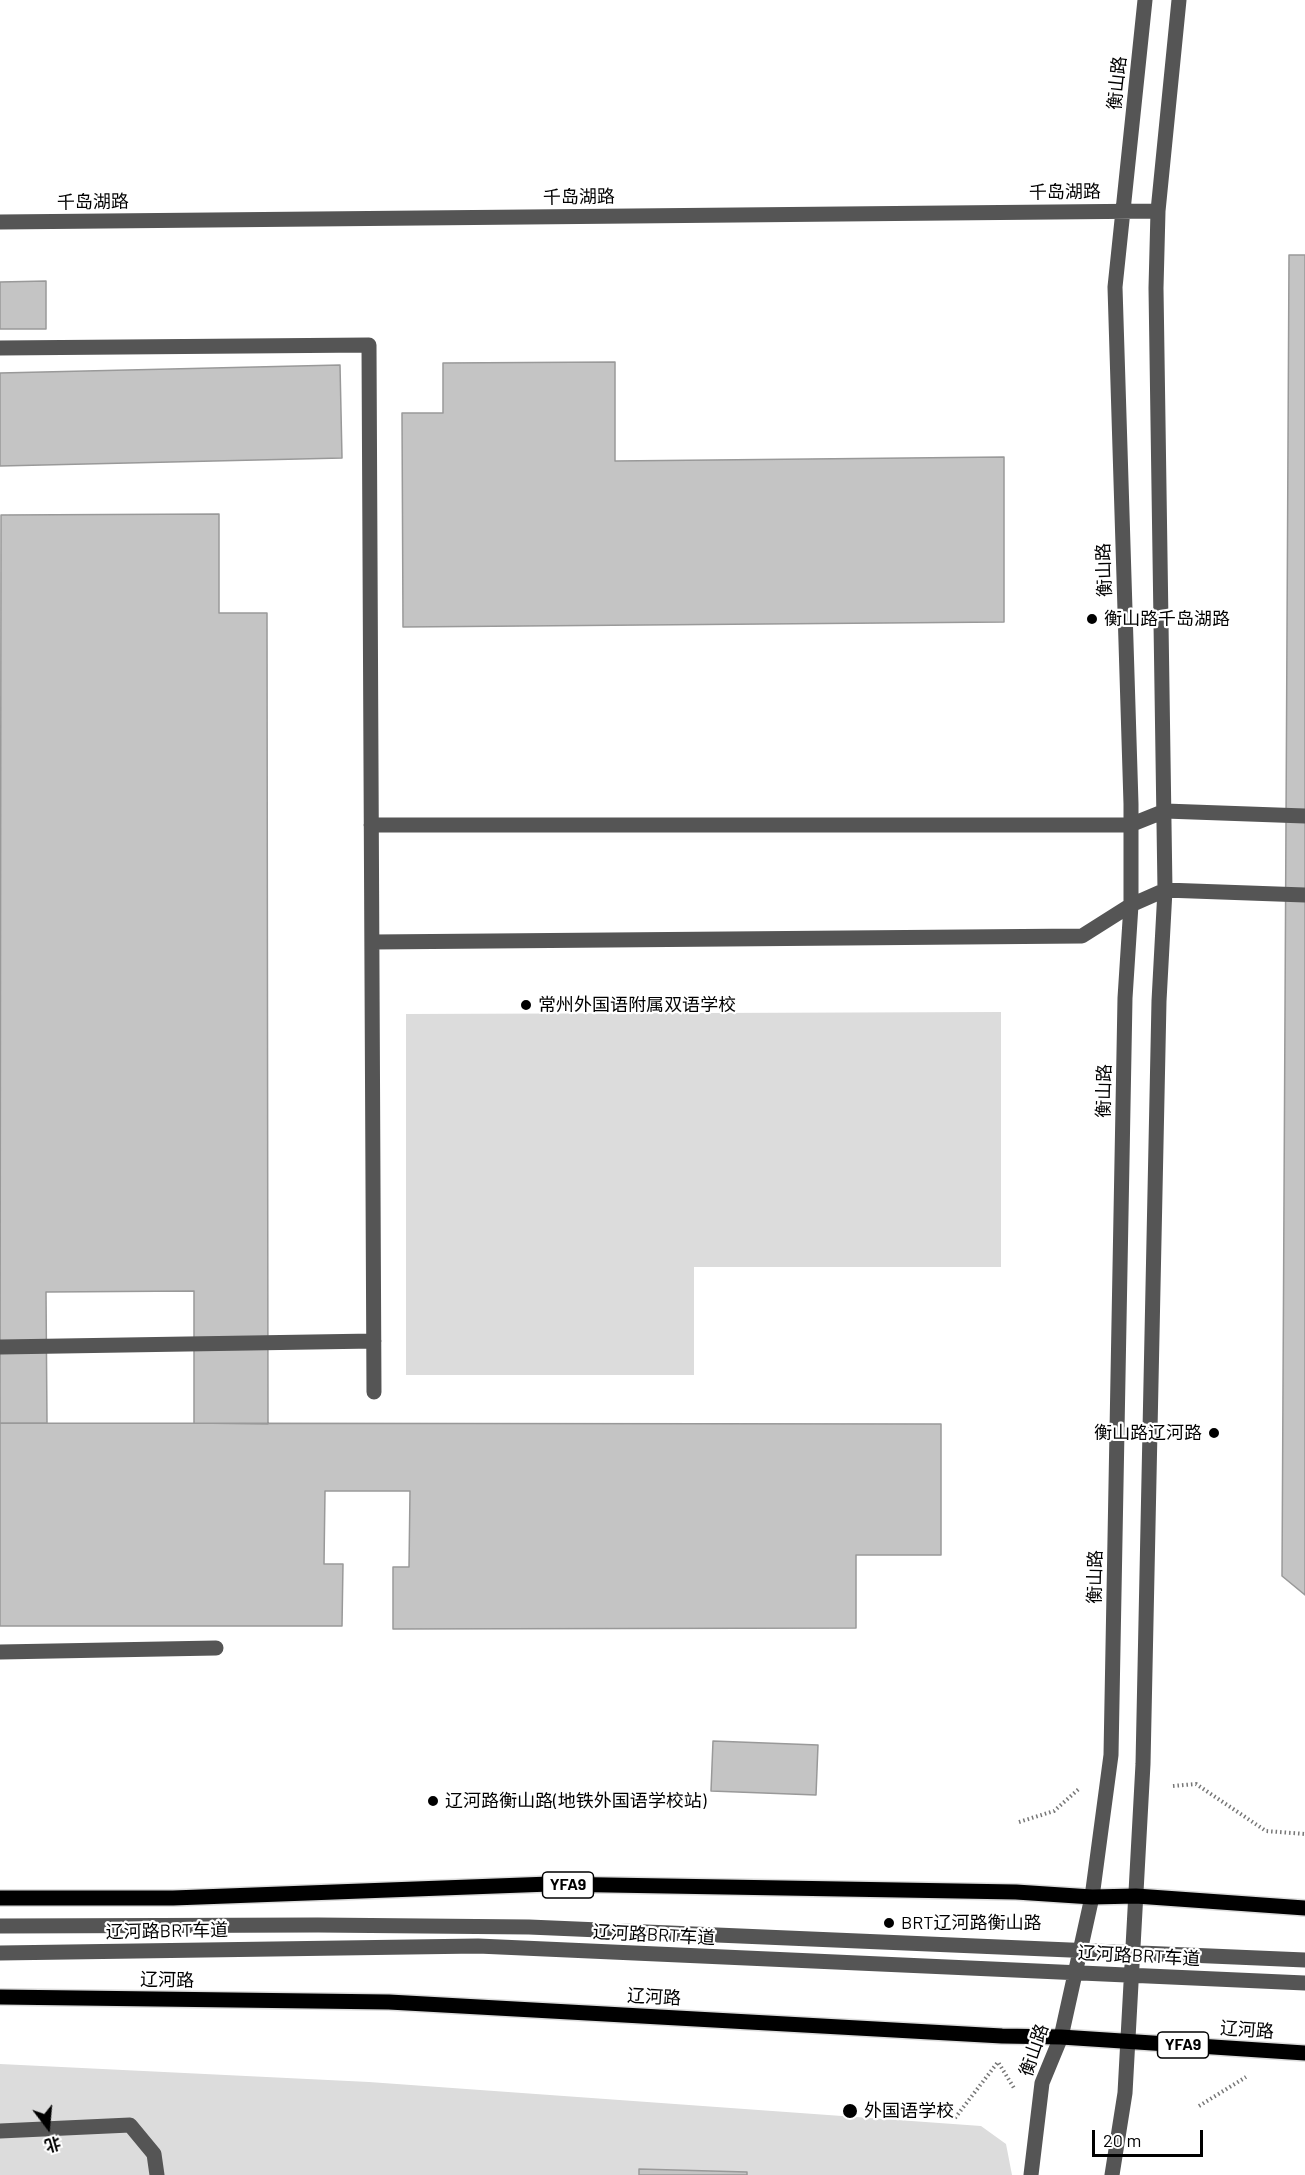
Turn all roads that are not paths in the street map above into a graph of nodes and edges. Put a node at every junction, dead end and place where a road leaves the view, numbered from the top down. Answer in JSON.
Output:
{"nodes":[{"id":1,"x":1145,"y":0,"type":"edge"},
{"id":2,"x":1179,"y":0,"type":"edge"},
{"id":3,"x":1123,"y":211,"type":"junction"},
{"id":4,"x":1158,"y":211,"type":"junction"},
{"id":5,"x":0,"y":222,"type":"edge"},
{"id":6,"x":0,"y":348,"type":"edge"},
{"id":7,"x":1165,"y":811,"type":"junction"},
{"id":8,"x":1305,"y":816,"type":"edge"},
{"id":9,"x":371,"y":825,"type":"junction"},
{"id":10,"x":1130,"y":825,"type":"junction"},
{"id":11,"x":1165,"y":891,"type":"junction"},
{"id":12,"x":1305,"y":895,"type":"edge"},
{"id":13,"x":1131,"y":905,"type":"junction"},
{"id":14,"x":373,"y":942,"type":"junction"},
{"id":15,"x":374,"y":1341,"type":"junction"},
{"id":16,"x":0,"y":1347,"type":"edge"},
{"id":17,"x":374,"y":1392,"type":"dead end"},
{"id":18,"x":216,"y":1648,"type":"dead end"},
{"id":19,"x":0,"y":1652,"type":"edge"},
{"id":20,"x":1092,"y":1896,"type":"junction"},
{"id":21,"x":1136,"y":1896,"type":"junction"},
{"id":22,"x":0,"y":1898,"type":"edge"},
{"id":23,"x":1305,"y":1908,"type":"edge"},
{"id":24,"x":0,"y":1926,"type":"edge"},
{"id":25,"x":1080,"y":1951,"type":"junction"},
{"id":26,"x":0,"y":1953,"type":"edge"},
{"id":27,"x":1132,"y":1953,"type":"junction"},
{"id":28,"x":1305,"y":1960,"type":"edge"},
{"id":29,"x":1076,"y":1972,"type":"junction"},
{"id":30,"x":1130,"y":1975,"type":"junction"},
{"id":31,"x":1305,"y":1983,"type":"edge"},
{"id":32,"x":0,"y":1997,"type":"edge"},
{"id":33,"x":1061,"y":2037,"type":"junction"},
{"id":34,"x":1127,"y":2042,"type":"junction"},
{"id":35,"x":1305,"y":2053,"type":"edge"},
{"id":36,"x":0,"y":2131,"type":"edge"},
{"id":37,"x":157,"y":2175,"type":"edge"},
{"id":38,"x":1031,"y":2175,"type":"edge"},
{"id":39,"x":1112,"y":2175,"type":"edge"}],
"edges":[{"from":1,"to":3,"type":"street","name":"衡山路"},
{"from":2,"to":4,"type":"street"},
{"from":3,"to":4,"type":"street","name":"千岛湖路"},
{"from":3,"to":5,"type":"street","name":"千岛湖路"},
{"from":3,"to":10,"type":"street","name":"衡山路"},
{"from":4,"to":7,"type":"street"},
{"from":6,"to":9,"type":"street"},
{"from":7,"to":8,"type":"street"},
{"from":7,"to":10,"type":"street"},
{"from":7,"to":11,"type":"street"},
{"from":9,"to":10,"type":"street"},
{"from":9,"to":14,"type":"street"},
{"from":10,"to":13,"type":"street","name":"衡山路"},
{"from":11,"to":12,"type":"street"},
{"from":11,"to":13,"type":"street"},
{"from":11,"to":21,"type":"street"},
{"from":13,"to":14,"type":"street"},
{"from":13,"to":20,"type":"street","name":"衡山路"},
{"from":14,"to":15,"type":"street"},
{"from":15,"to":16,"type":"street"},
{"from":15,"to":17,"type":"street"},
{"from":18,"to":19,"type":"street"},
{"from":20,"to":21,"type":"main road","number":"YFA9"},
{"from":20,"to":22,"type":"main road","number":"YFA9"},
{"from":20,"to":25,"type":"street","name":"衡山路"},
{"from":21,"to":23,"type":"main road","number":"YFA9"},
{"from":21,"to":27,"type":"street"},
{"from":24,"to":25,"type":"street","name":"辽河路BRT车道"},
{"from":25,"to":27,"type":"street","name":"辽河路BRT车道"},
{"from":25,"to":29,"type":"street","name":"衡山路"},
{"from":26,"to":29,"type":"street","name":"辽河路BRT车道"},
{"from":27,"to":28,"type":"street","name":"辽河路BRT车道"},
{"from":27,"to":30,"type":"street"},
{"from":29,"to":30,"type":"street","name":"辽河路BRT车道"},
{"from":29,"to":33,"type":"street","name":"衡山路"},
{"from":30,"to":31,"type":"street","name":"辽河路BRT车道"},
{"from":30,"to":34,"type":"street"},
{"from":32,"to":33,"type":"main road","name":"辽河路","number":"YFA9"},
{"from":33,"to":34,"type":"main road","name":"辽河路","number":"YFA9"},
{"from":33,"to":38,"type":"street","name":"衡山路"},
{"from":34,"to":35,"type":"main road","name":"辽河路","number":"YFA9"},
{"from":34,"to":39,"type":"street"},
{"from":36,"to":37,"type":"street"}]}
